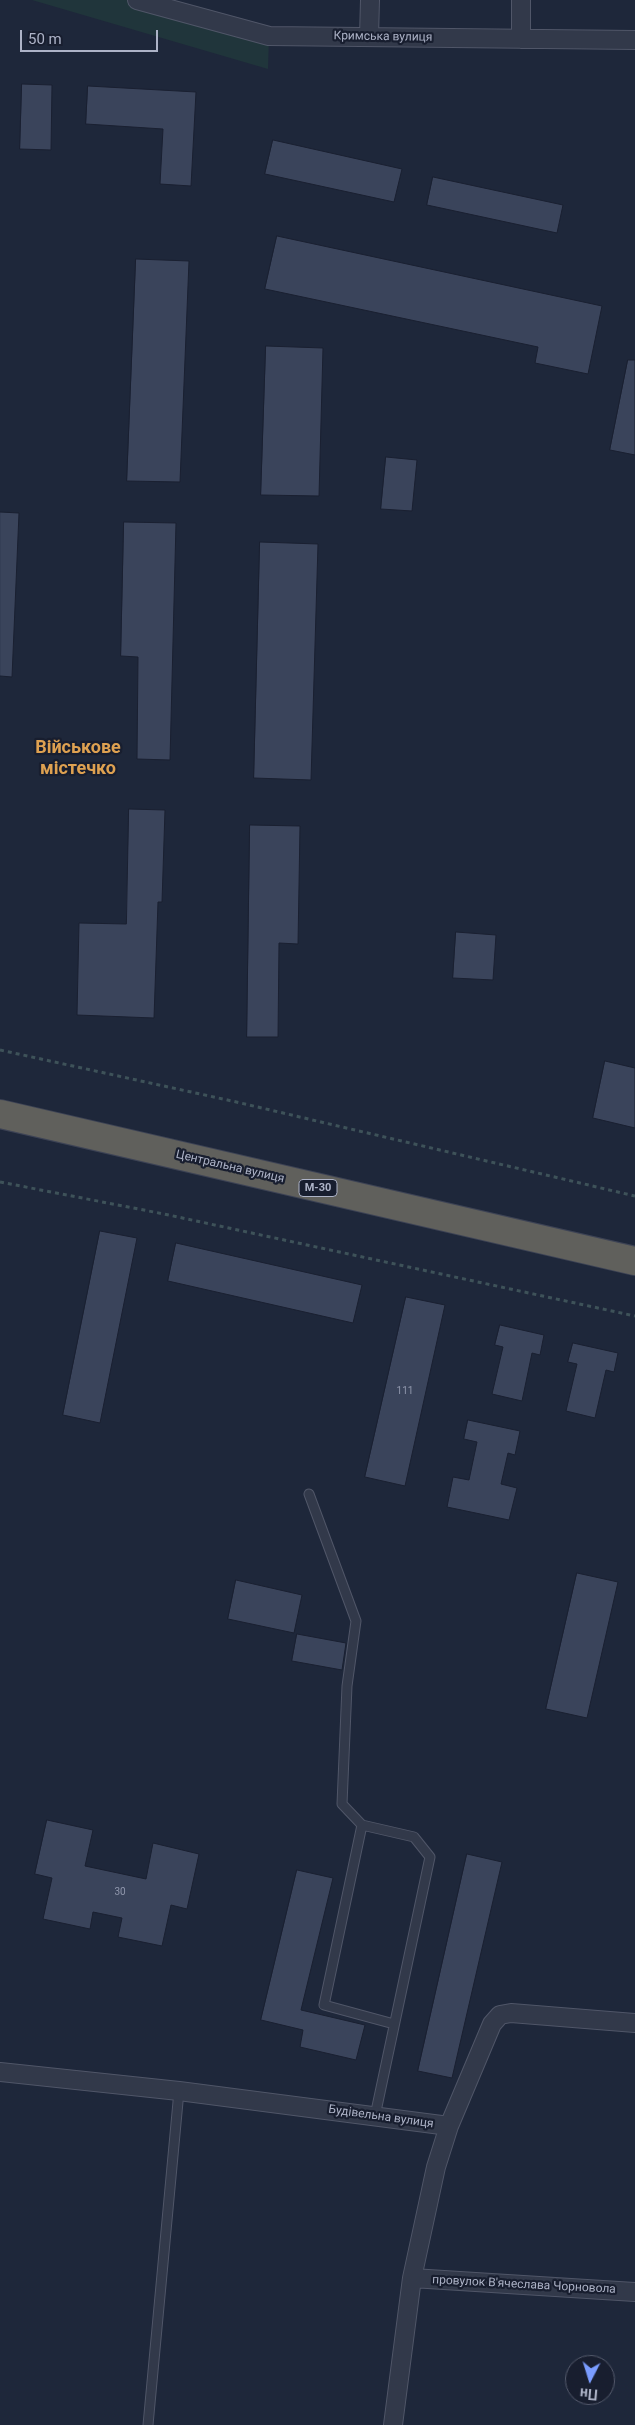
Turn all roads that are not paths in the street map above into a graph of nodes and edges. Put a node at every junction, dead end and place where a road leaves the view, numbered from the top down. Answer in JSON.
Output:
{"nodes":[{"id":1,"x":137,"y":0,"type":"edge"},
{"id":2,"x":370,"y":0,"type":"edge"},
{"id":3,"x":522,"y":0,"type":"edge"},
{"id":4,"x":369,"y":37,"type":"junction"},
{"id":5,"x":521,"y":39,"type":"junction"},
{"id":6,"x":635,"y":40,"type":"edge"},
{"id":7,"x":0,"y":1114,"type":"edge"},
{"id":8,"x":635,"y":1261,"type":"edge"},
{"id":9,"x":309,"y":1494,"type":"dead end"},
{"id":10,"x":362,"y":1825,"type":"junction"},
{"id":11,"x":394,"y":2024,"type":"junction"},
{"id":12,"x":635,"y":2024,"type":"edge"},
{"id":13,"x":0,"y":2072,"type":"edge"},
{"id":14,"x":180,"y":2090,"type":"junction"},
{"id":15,"x":375,"y":2116,"type":"junction"},
{"id":16,"x":449,"y":2126,"type":"junction"},
{"id":17,"x":412,"y":2278,"type":"junction"},
{"id":18,"x":635,"y":2292,"type":"edge"},
{"id":19,"x":148,"y":2425,"type":"edge"},
{"id":20,"x":393,"y":2425,"type":"edge"}],
"edges":[{"from":1,"to":4,"type":"street","name":"Кримська вулиця"},
{"from":2,"to":4,"type":"street"},
{"from":3,"to":5,"type":"street"},
{"from":4,"to":5,"type":"street","name":"Кримська вулиця"},
{"from":5,"to":6,"type":"street","name":"Кримська вулиця"},
{"from":7,"to":8,"type":"highway","name":"Центральна вулиця","number":"М-30"},
{"from":9,"to":10,"type":"lane"},
{"from":10,"to":11,"type":"lane"},
{"from":10,"to":11,"type":"lane"},
{"from":11,"to":15,"type":"lane"},
{"from":12,"to":16,"type":"street","name":"Будівельна вулиця"},
{"from":13,"to":14,"type":"street","name":"Будівельна вулиця"},
{"from":14,"to":15,"type":"street","name":"Будівельна вулиця"},
{"from":14,"to":19,"type":"lane"},
{"from":15,"to":16,"type":"street","name":"Будівельна вулиця"},
{"from":16,"to":17,"type":"street"},
{"from":17,"to":18,"type":"street","name":"провулок В'ячеслава Чорновола"},
{"from":17,"to":20,"type":"street"}]}
